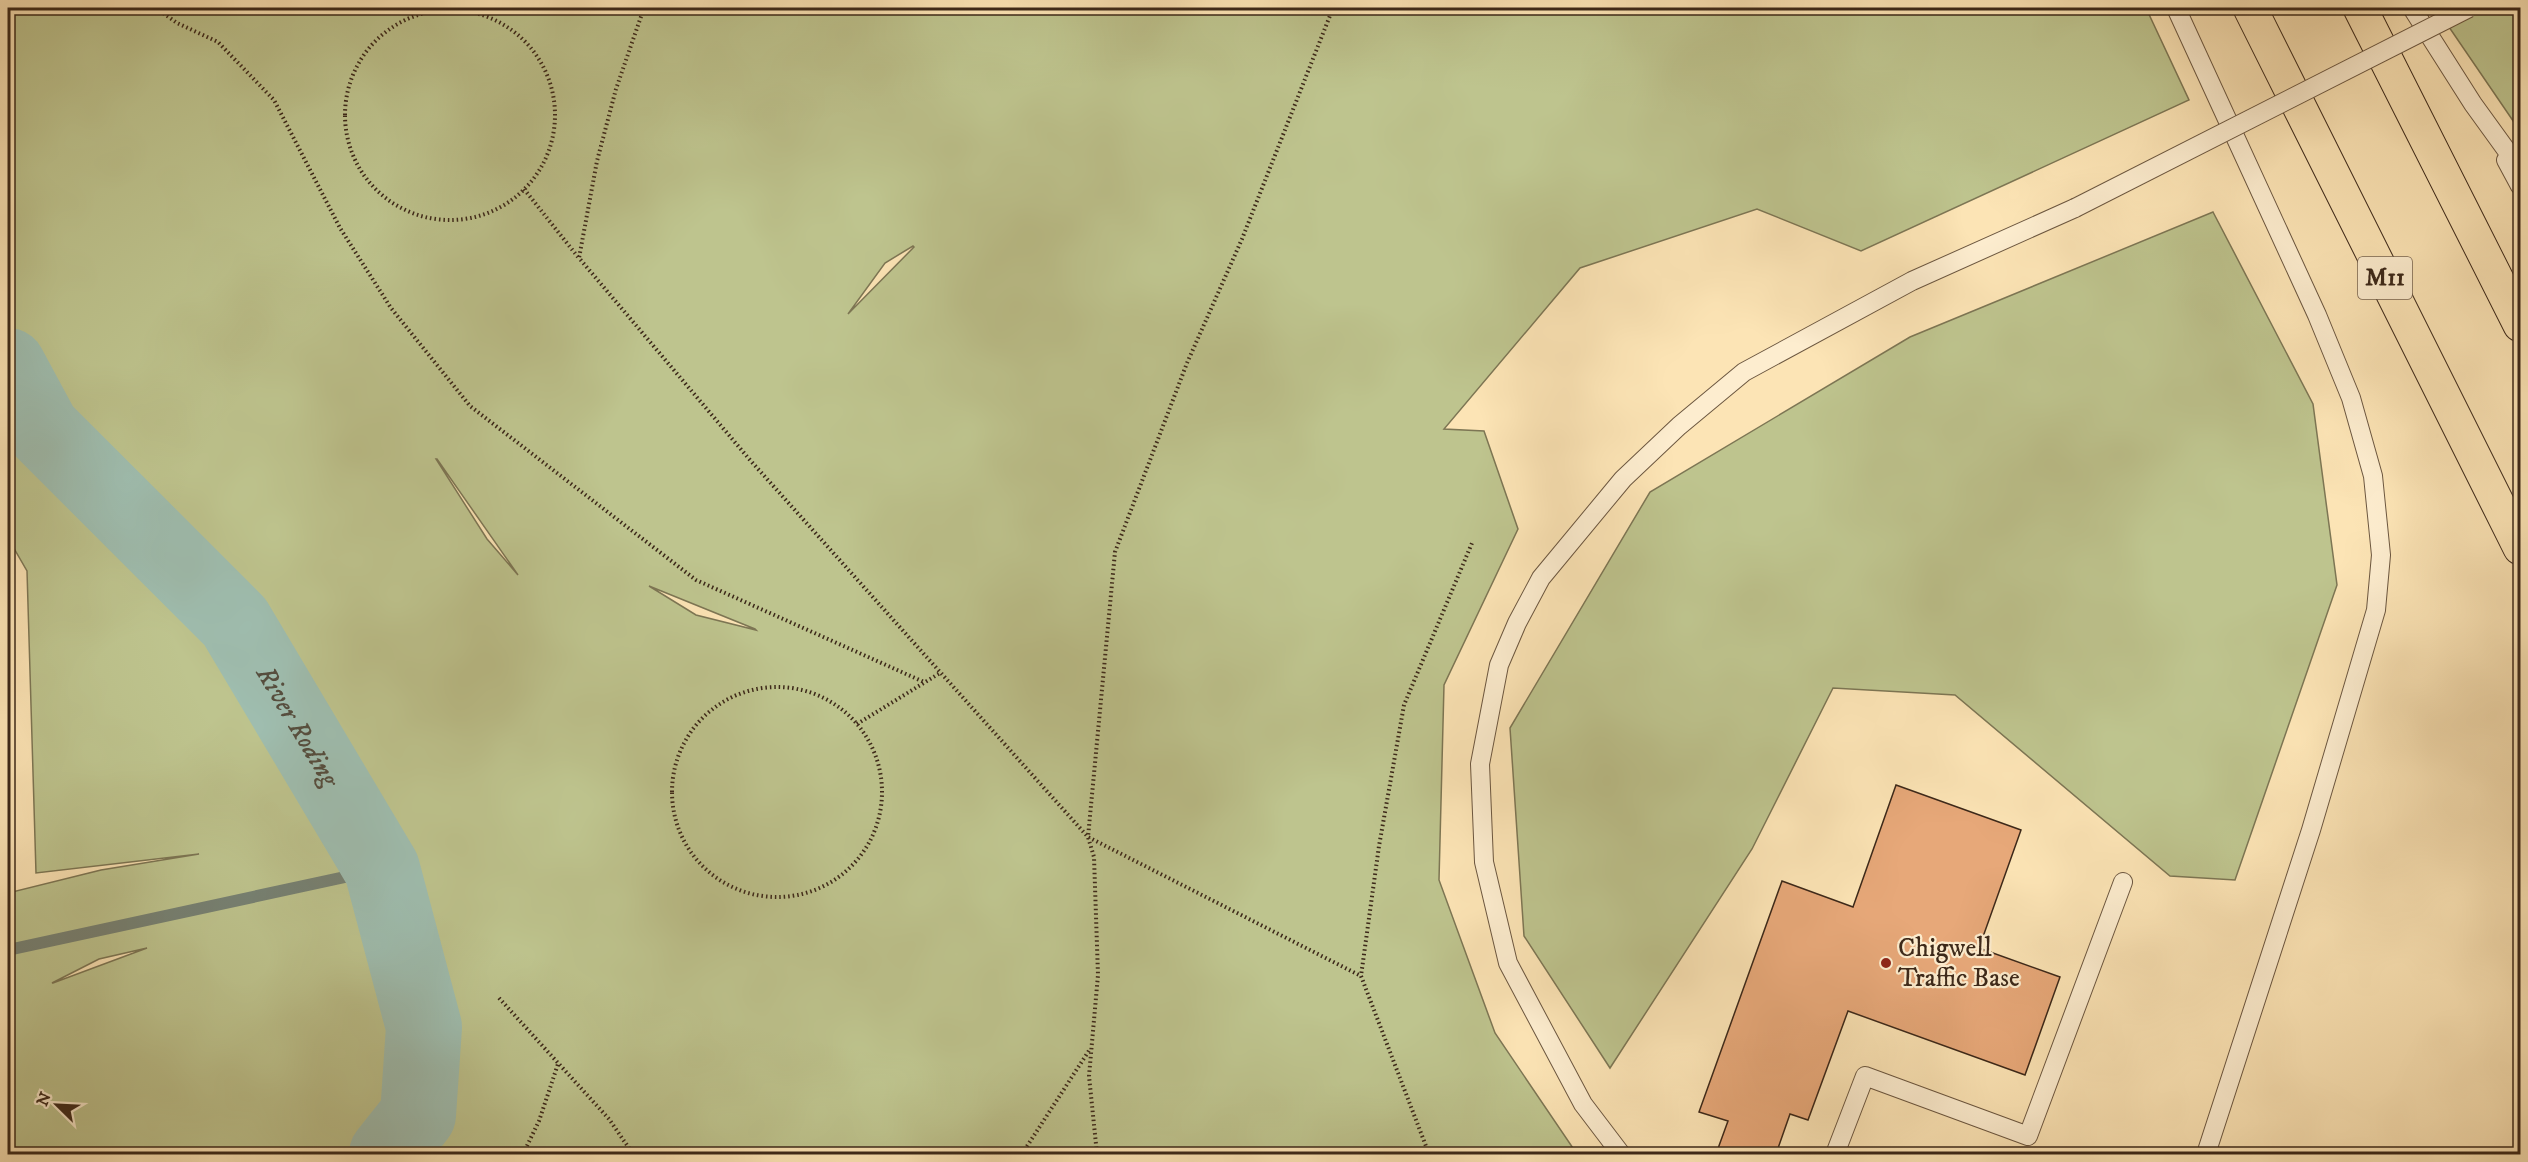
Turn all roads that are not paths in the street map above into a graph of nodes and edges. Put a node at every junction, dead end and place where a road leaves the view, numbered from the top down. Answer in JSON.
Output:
{"nodes":[{"id":1,"x":2176,"y":8,"type":"edge"},
{"id":2,"x":2250,"y":8,"type":"edge"},
{"id":3,"x":2360,"y":8,"type":"edge"},
{"id":4,"x":2412,"y":8,"type":"edge"},
{"id":5,"x":2469,"y":8,"type":"edge"},
{"id":6,"x":2473,"y":104,"type":"junction"},
{"id":7,"x":2520,"y":169,"type":"edge"},
{"id":8,"x":2520,"y":186,"type":"edge"},
{"id":9,"x":2520,"y":325,"type":"edge"},
{"id":10,"x":2520,"y":548,"type":"edge"},
{"id":11,"x":2123,"y":882,"type":"dead end"},
{"id":12,"x":1622,"y":1155,"type":"edge"},
{"id":13,"x":1835,"y":1155,"type":"edge"},
{"id":14,"x":2206,"y":1155,"type":"edge"}],
"edges":[{"from":1,"to":14,"type":"lane"},
{"from":2,"to":10,"type":"highway","number":"M11"},
{"from":3,"to":9,"type":"highway"},
{"from":4,"to":6,"type":"lane"},
{"from":5,"to":12,"type":"lane","bridge":true},
{"from":6,"to":7,"type":"lane"},
{"from":6,"to":8,"type":"lane"},
{"from":11,"to":13,"type":"lane"}]}
